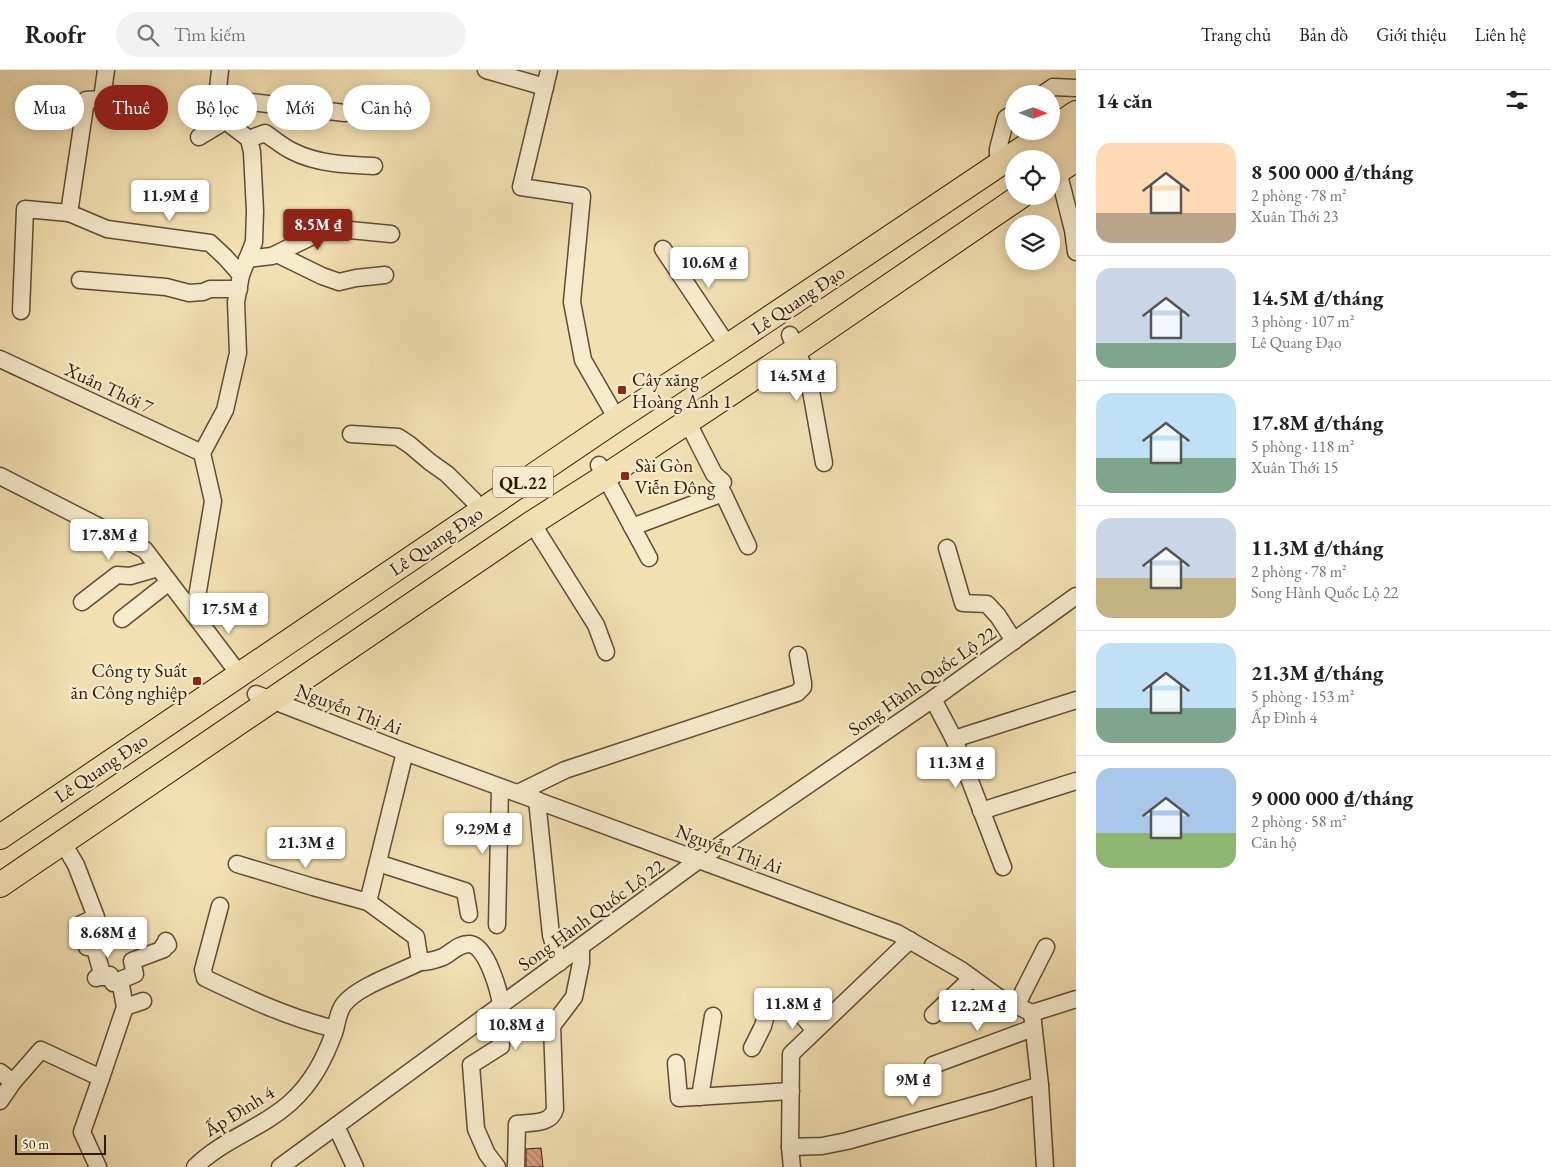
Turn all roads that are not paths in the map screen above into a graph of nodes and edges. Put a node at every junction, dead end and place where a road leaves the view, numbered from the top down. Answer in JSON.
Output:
{"nodes":[{"id":1,"x":106,"y":70,"type":"edge"},
{"id":2,"x":220,"y":70,"type":"edge"},
{"id":3,"x":486,"y":70,"type":"edge"},
{"id":4,"x":549,"y":70,"type":"edge"},
{"id":5,"x":218,"y":85,"type":"edge"},
{"id":6,"x":545,"y":87,"type":"junction"},
{"id":7,"x":1060,"y":87,"type":"edge"},
{"id":8,"x":1076,"y":88,"type":"edge"},
{"id":9,"x":1076,"y":98,"type":"edge"},
{"id":10,"x":257,"y":103,"type":"edge"},
{"id":11,"x":1060,"y":108,"type":"edge"},
{"id":12,"x":1076,"y":112,"type":"edge"},
{"id":13,"x":343,"y":113,"type":"edge"},
{"id":14,"x":211,"y":130,"type":"edge"},
{"id":15,"x":238,"y":130,"type":"edge"},
{"id":16,"x":1005,"y":134,"type":"edge"},
{"id":17,"x":199,"y":137,"type":"dead end"},
{"id":18,"x":1076,"y":139,"type":"edge"},
{"id":19,"x":249,"y":140,"type":"junction"},
{"id":20,"x":1020,"y":140,"type":"edge"},
{"id":21,"x":1057,"y":150,"type":"edge"},
{"id":22,"x":1060,"y":150,"type":"edge"},
{"id":23,"x":1003,"y":165,"type":"edge"},
{"id":24,"x":374,"y":166,"type":"dead end"},
{"id":25,"x":1060,"y":175,"type":"edge"},
{"id":26,"x":1007,"y":205,"type":"edge"},
{"id":27,"x":69,"y":213,"type":"junction"},
{"id":28,"x":391,"y":234,"type":"dead end"},
{"id":29,"x":663,"y":250,"type":"dead end"},
{"id":30,"x":1076,"y":252,"type":"edge"},
{"id":31,"x":276,"y":254,"type":"junction"},
{"id":32,"x":247,"y":259,"type":"junction"},
{"id":33,"x":385,"y":276,"type":"dead end"},
{"id":34,"x":80,"y":280,"type":"dead end"},
{"id":35,"x":240,"y":282,"type":"junction"},
{"id":36,"x":21,"y":311,"type":"dead end"},
{"id":37,"x":725,"y":341,"type":"junction"},
{"id":38,"x":794,"y":342,"type":"junction"},
{"id":39,"x":0,"y":359,"type":"edge"},
{"id":40,"x":613,"y":414,"type":"junction"},
{"id":41,"x":687,"y":420,"type":"junction"},
{"id":42,"x":351,"y":434,"type":"dead end"},
{"id":43,"x":202,"y":453,"type":"junction"},
{"id":44,"x":824,"y":463,"type":"dead end"},
{"id":45,"x":602,"y":471,"type":"junction"},
{"id":46,"x":0,"y":476,"type":"edge"},
{"id":47,"x":723,"y":482,"type":"dead end"},
{"id":48,"x":474,"y":501,"type":"junction"},
{"id":49,"x":532,"y":523,"type":"junction"},
{"id":50,"x":632,"y":527,"type":"junction"},
{"id":51,"x":748,"y":546,"type":"dead end"},
{"id":52,"x":947,"y":548,"type":"dead end"},
{"id":53,"x":649,"y":558,"type":"dead end"},
{"id":54,"x":158,"y":568,"type":"junction"},
{"id":55,"x":169,"y":582,"type":"junction"},
{"id":56,"x":1076,"y":596,"type":"edge"},
{"id":57,"x":82,"y":602,"type":"dead end"},
{"id":58,"x":194,"y":615,"type":"junction"},
{"id":59,"x":122,"y":619,"type":"dead end"},
{"id":60,"x":1014,"y":641,"type":"junction"},
{"id":61,"x":606,"y":652,"type":"dead end"},
{"id":62,"x":798,"y":655,"type":"dead end"},
{"id":63,"x":236,"y":670,"type":"junction"},
{"id":64,"x":263,"y":697,"type":"junction"},
{"id":65,"x":933,"y":699,"type":"junction"},
{"id":66,"x":1076,"y":700,"type":"edge"},
{"id":67,"x":954,"y":739,"type":"junction"},
{"id":68,"x":405,"y":752,"type":"junction"},
{"id":69,"x":1076,"y":781,"type":"edge"},
{"id":70,"x":500,"y":787,"type":"junction"},
{"id":71,"x":518,"y":793,"type":"junction"},
{"id":72,"x":537,"y":800,"type":"junction"},
{"id":73,"x":981,"y":811,"type":"junction"},
{"id":74,"x":0,"y":823,"type":"edge"},
{"id":75,"x":0,"y":837,"type":"edge"},
{"id":76,"x":62,"y":843,"type":"junction"},
{"id":77,"x":700,"y":859,"type":"junction"},
{"id":78,"x":378,"y":863,"type":"junction"},
{"id":79,"x":237,"y":864,"type":"dead end"},
{"id":80,"x":0,"y":867,"type":"edge"},
{"id":81,"x":1003,"y":867,"type":"dead end"},
{"id":82,"x":0,"y":885,"type":"edge"},
{"id":83,"x":368,"y":902,"type":"junction"},
{"id":84,"x":220,"y":906,"type":"dead end"},
{"id":85,"x":469,"y":914,"type":"dead end"},
{"id":86,"x":497,"y":924,"type":"dead end"},
{"id":87,"x":910,"y":940,"type":"junction"},
{"id":88,"x":166,"y":941,"type":"dead end"},
{"id":89,"x":580,"y":947,"type":"junction"},
{"id":90,"x":1046,"y":947,"type":"dead end"},
{"id":91,"x":420,"y":962,"type":"junction"},
{"id":92,"x":559,"y":963,"type":"junction"},
{"id":93,"x":972,"y":978,"type":"junction"},
{"id":94,"x":120,"y":980,"type":"junction"},
{"id":95,"x":1076,"y":999,"type":"edge"},
{"id":96,"x":143,"y":1001,"type":"dead end"},
{"id":97,"x":501,"y":1005,"type":"junction"},
{"id":98,"x":1016,"y":1006,"type":"junction"},
{"id":99,"x":125,"y":1007,"type":"junction"},
{"id":100,"x":933,"y":1015,"type":"dead end"},
{"id":101,"x":714,"y":1016,"type":"dead end"},
{"id":102,"x":1032,"y":1021,"type":"junction"},
{"id":103,"x":335,"y":1029,"type":"junction"},
{"id":104,"x":814,"y":1031,"type":"junction"},
{"id":105,"x":752,"y":1048,"type":"dead end"},
{"id":106,"x":676,"y":1063,"type":"dead end"},
{"id":107,"x":934,"y":1065,"type":"dead end"},
{"id":108,"x":0,"y":1072,"type":"edge"},
{"id":109,"x":101,"y":1078,"type":"junction"},
{"id":110,"x":13,"y":1082,"type":"junction"},
{"id":111,"x":1040,"y":1085,"type":"junction"},
{"id":112,"x":791,"y":1090,"type":"junction"},
{"id":113,"x":700,"y":1097,"type":"junction"},
{"id":114,"x":0,"y":1100,"type":"edge"},
{"id":115,"x":336,"y":1126,"type":"junction"},
{"id":116,"x":790,"y":1147,"type":"junction"},
{"id":117,"x":493,"y":1166,"type":"edge"},
{"id":118,"x":98,"y":1167,"type":"edge"},
{"id":119,"x":195,"y":1167,"type":"edge"},
{"id":120,"x":280,"y":1167,"type":"edge"},
{"id":121,"x":355,"y":1167,"type":"edge"},
{"id":122,"x":516,"y":1167,"type":"edge"},
{"id":123,"x":792,"y":1167,"type":"edge"},
{"id":124,"x":1045,"y":1167,"type":"edge"}],
"edges":[{"from":1,"to":27,"type":"street"},
{"from":2,"to":5,"type":"street"},
{"from":3,"to":6,"type":"street"},
{"from":4,"to":6,"type":"street"},
{"from":6,"to":40,"type":"street"},
{"from":7,"to":8,"type":"street"},
{"from":9,"to":11,"type":"highway"},
{"from":10,"to":13,"type":"street"},
{"from":12,"to":21,"type":"highway","name":"Lê Quang Đạo","number":"QL.22"},
{"from":14,"to":17,"type":"street"},
{"from":15,"to":19,"type":"street"},
{"from":16,"to":23,"type":"street"},
{"from":18,"to":22,"type":"highway","name":"Lê Quang Đạo","number":"QL.22"},
{"from":19,"to":24,"type":"street"},
{"from":19,"to":32,"type":"street"},
{"from":20,"to":23,"type":"highway","name":"Lê Quang Đạo","number":"QL.22"},
{"from":23,"to":37,"type":"highway","name":"Lê Quang Đạo","number":"QL.22"},
{"from":23,"to":38,"type":"highway","name":"Lê Quang Đạo","number":"QL.22"},
{"from":25,"to":30,"type":"street"},
{"from":26,"to":38,"type":"highway","name":"Lê Quang Đạo","number":"QL.22"},
{"from":27,"to":35,"type":"street"},
{"from":27,"to":36,"type":"street"},
{"from":28,"to":31,"type":"street"},
{"from":29,"to":37,"type":"street"},
{"from":31,"to":32,"type":"street"},
{"from":31,"to":33,"type":"street"},
{"from":32,"to":35,"type":"street"},
{"from":34,"to":35,"type":"street"},
{"from":35,"to":43,"type":"street"},
{"from":37,"to":40,"type":"highway","name":"Lê Quang Đạo","number":"QL.22"},
{"from":38,"to":41,"type":"highway","name":"Lê Quang Đạo","number":"QL.22"},
{"from":38,"to":44,"type":"street"},
{"from":38,"to":45,"type":"highway","name":"Lê Quang Đạo","number":"QL.22"},
{"from":39,"to":43,"type":"street","name":"Xuân Thới 7"},
{"from":40,"to":48,"type":"highway","name":"Lê Quang Đạo","number":"QL.22"},
{"from":40,"to":63,"type":"highway","name":"Lê Quang Đạo","number":"QL.22"},
{"from":41,"to":45,"type":"highway","name":"Lê Quang Đạo","number":"QL.22"},
{"from":41,"to":47,"type":"street"},
{"from":42,"to":48,"type":"street"},
{"from":43,"to":58,"type":"street"},
{"from":45,"to":49,"type":"highway","name":"Lê Quang Đạo","number":"QL.22"},
{"from":45,"to":50,"type":"street"},
{"from":45,"to":64,"type":"highway","name":"Lê Quang Đạo","number":"QL.22"},
{"from":46,"to":54,"type":"street"},
{"from":48,"to":63,"type":"highway","name":"Lê Quang Đạo","number":"QL.22"},
{"from":49,"to":61,"type":"street"},
{"from":49,"to":64,"type":"highway","name":"Lê Quang Đạo","number":"QL.22"},
{"from":50,"to":51,"type":"street"},
{"from":50,"to":53,"type":"street"},
{"from":52,"to":60,"type":"street"},
{"from":54,"to":55,"type":"street"},
{"from":54,"to":57,"type":"street"},
{"from":55,"to":58,"type":"street"},
{"from":55,"to":59,"type":"street"},
{"from":56,"to":60,"type":"street","name":"Song Hành Quốc Lộ 22"},
{"from":58,"to":63,"type":"street"},
{"from":60,"to":65,"type":"street","name":"Song Hành Quốc Lộ 22"},
{"from":62,"to":71,"type":"street"},
{"from":63,"to":74,"type":"highway","name":"Lê Quang Đạo","number":"QL.22"},
{"from":63,"to":75,"type":"highway","name":"Lê Quang Đạo","number":"QL.22"},
{"from":64,"to":68,"type":"street","name":"Nguyễn Thị Ai"},
{"from":64,"to":76,"type":"highway","name":"Lê Quang Đạo","number":"QL.22"},
{"from":64,"to":80,"type":"highway","name":"Lê Quang Đạo","number":"QL.22"},
{"from":65,"to":67,"type":"street"},
{"from":65,"to":77,"type":"street","name":"Song Hành Quốc Lộ 22"},
{"from":66,"to":67,"type":"street"},
{"from":67,"to":73,"type":"street"},
{"from":68,"to":70,"type":"street","name":"Nguyễn Thị Ai"},
{"from":68,"to":78,"type":"street"},
{"from":69,"to":73,"type":"street"},
{"from":70,"to":71,"type":"street","name":"Nguyễn Thị Ai"},
{"from":70,"to":86,"type":"street"},
{"from":71,"to":72,"type":"street","name":"Nguyễn Thị Ai"},
{"from":72,"to":77,"type":"street","name":"Nguyễn Thị Ai"},
{"from":72,"to":92,"type":"street"},
{"from":73,"to":81,"type":"street"},
{"from":76,"to":82,"type":"highway","name":"Lê Quang Đạo","number":"QL.22"},
{"from":76,"to":94,"type":"street"},
{"from":77,"to":87,"type":"street","name":"Nguyễn Thị Ai"},
{"from":77,"to":89,"type":"street","name":"Song Hành Quốc Lộ 22"},
{"from":78,"to":83,"type":"street"},
{"from":78,"to":85,"type":"street"},
{"from":79,"to":83,"type":"street"},
{"from":83,"to":91,"type":"street"},
{"from":84,"to":103,"type":"street"},
{"from":87,"to":93,"type":"street","name":"Nguyễn Thị Ai"},
{"from":87,"to":104,"type":"street"},
{"from":88,"to":94,"type":"street"},
{"from":89,"to":92,"type":"street","name":"Song Hành Quốc Lộ 22"},
{"from":89,"to":122,"type":"street"},
{"from":90,"to":98,"type":"street"},
{"from":91,"to":97,"type":"street","name":"Ấp Đình 4"},
{"from":91,"to":103,"type":"street","name":"Ấp Đình 4"},
{"from":92,"to":97,"type":"street","name":"Song Hành Quốc Lộ 22"},
{"from":93,"to":98,"type":"street","name":"Nguyễn Thị Ai"},
{"from":93,"to":100,"type":"street"},
{"from":94,"to":99,"type":"street"},
{"from":95,"to":102,"type":"street"},
{"from":96,"to":99,"type":"street"},
{"from":97,"to":115,"type":"street","name":"Song Hành Quốc Lộ 22"},
{"from":97,"to":117,"type":"street","name":"Ấp Đình 4"},
{"from":98,"to":102,"type":"street","name":"Nguyễn Thị Ai"},
{"from":99,"to":109,"type":"street"},
{"from":101,"to":113,"type":"street"},
{"from":102,"to":107,"type":"street"},
{"from":102,"to":111,"type":"street"},
{"from":103,"to":119,"type":"street","name":"Ấp Đình 4"},
{"from":104,"to":105,"type":"street"},
{"from":104,"to":112,"type":"street"},
{"from":106,"to":113,"type":"street"},
{"from":108,"to":110,"type":"street"},
{"from":109,"to":110,"type":"street"},
{"from":109,"to":118,"type":"street"},
{"from":110,"to":114,"type":"street"},
{"from":111,"to":116,"type":"street"},
{"from":111,"to":124,"type":"street"},
{"from":112,"to":113,"type":"street"},
{"from":112,"to":116,"type":"street"},
{"from":115,"to":120,"type":"street","name":"Song Hành Quốc Lộ 22"},
{"from":115,"to":121,"type":"street"},
{"from":116,"to":123,"type":"street"}]}
